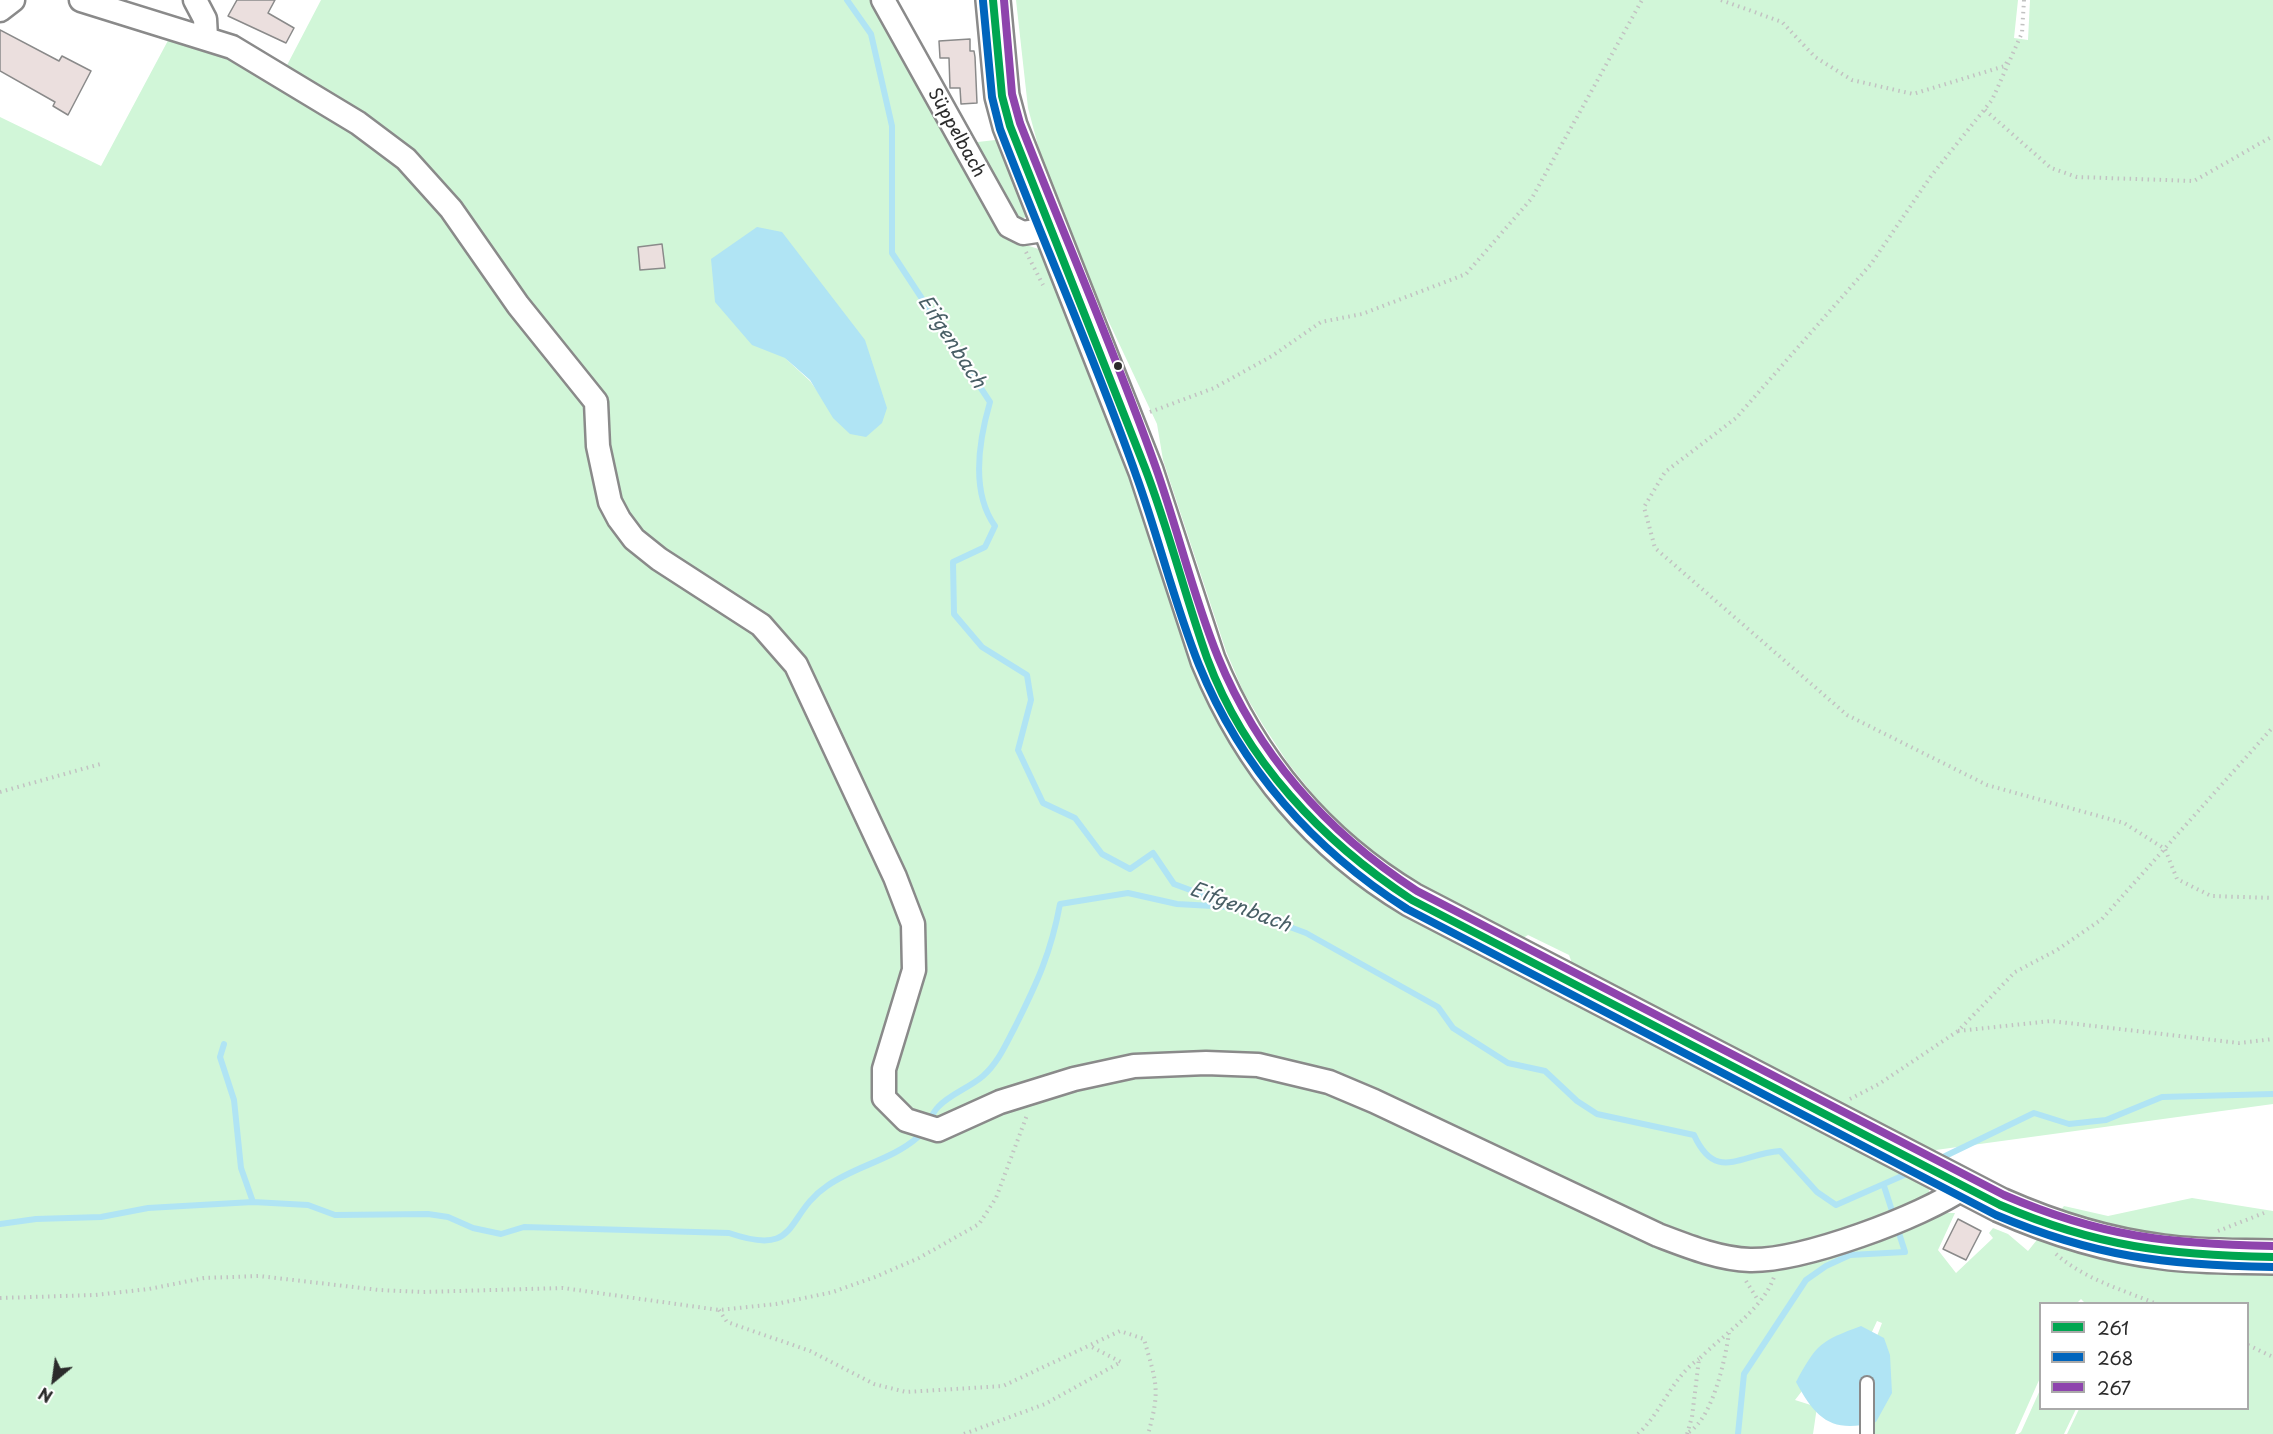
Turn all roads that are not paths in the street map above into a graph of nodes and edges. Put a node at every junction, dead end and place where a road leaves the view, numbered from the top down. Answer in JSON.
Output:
{"nodes":[{"id":1,"x":13,"y":0,"type":"edge"},
{"id":2,"x":81,"y":0,"type":"edge"},
{"id":3,"x":195,"y":0,"type":"edge"},
{"id":4,"x":884,"y":0,"type":"edge"},
{"id":5,"x":993,"y":0,"type":"edge"},
{"id":6,"x":0,"y":10,"type":"edge"},
{"id":7,"x":206,"y":38,"type":"junction"},
{"id":8,"x":1050,"y":229,"type":"junction"},
{"id":9,"x":1959,"y":1184,"type":"junction"},
{"id":10,"x":2273,"y":1257,"type":"edge"},
{"id":11,"x":1867,"y":1383,"type":"dead end"},
{"id":12,"x":1867,"y":1434,"type":"edge"}],
"edges":[{"from":1,"to":6,"type":"street"},
{"from":2,"to":7,"type":"street"},
{"from":3,"to":7,"type":"street"},
{"from":4,"to":8,"type":"street","name":"Süppelbach"},
{"from":5,"to":8,"type":"main road"},
{"from":7,"to":9,"type":"street"},
{"from":8,"to":9,"type":"main road"},
{"from":9,"to":10,"type":"main road"},
{"from":11,"to":12,"type":"lane"}]}
